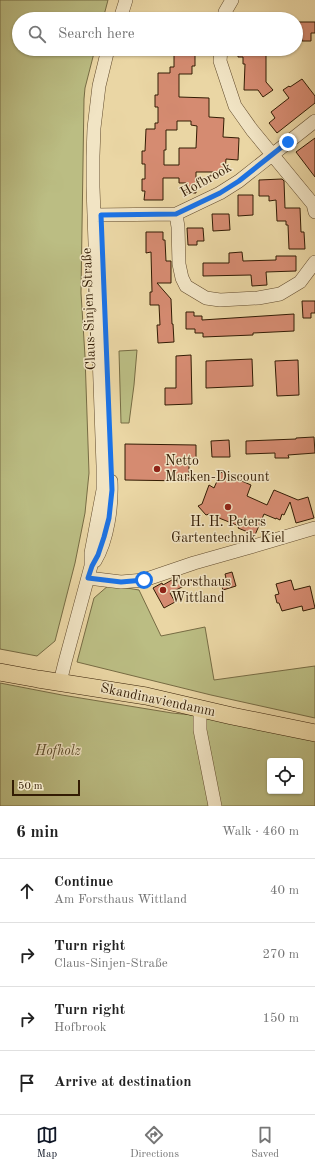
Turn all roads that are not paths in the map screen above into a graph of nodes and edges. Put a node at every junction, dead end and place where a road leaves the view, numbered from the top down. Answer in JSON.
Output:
{"nodes":[{"id":1,"x":126,"y":0,"type":"edge"},
{"id":2,"x":232,"y":0,"type":"edge"},
{"id":3,"x":122,"y":12,"type":"edge"},
{"id":4,"x":225,"y":12,"type":"edge"},
{"id":5,"x":106,"y":56,"type":"edge"},
{"id":6,"x":113,"y":56,"type":"edge"},
{"id":7,"x":220,"y":56,"type":"edge"},
{"id":8,"x":315,"y":121,"type":"edge"},
{"id":9,"x":272,"y":154,"type":"junction"},
{"id":10,"x":315,"y":212,"type":"edge"},
{"id":11,"x":176,"y":214,"type":"junction"},
{"id":12,"x":97,"y":215,"type":"junction"},
{"id":13,"x":315,"y":262,"type":"edge"},
{"id":14,"x":315,"y":528,"type":"edge"},
{"id":15,"x":90,"y":572,"type":"junction"},
{"id":16,"x":0,"y":672,"type":"edge"},
{"id":17,"x":60,"y":682,"type":"junction"},
{"id":18,"x":200,"y":708,"type":"junction"},
{"id":19,"x":315,"y":733,"type":"edge"},
{"id":20,"x":215,"y":806,"type":"edge"}],
"edges":[{"from":1,"to":3,"type":"street"},
{"from":2,"to":4,"type":"street"},
{"from":5,"to":12,"type":"street","name":"Claus-Sinjen-Straße"},
{"from":6,"to":12,"type":"street","name":"Claus-Sinjen-Straße"},
{"from":7,"to":9,"type":"street"},
{"from":8,"to":9,"type":"street","name":"Hofbrook"},
{"from":9,"to":10,"type":"street"},
{"from":9,"to":11,"type":"street","name":"Hofbrook"},
{"from":11,"to":12,"type":"street","name":"Hofbrook"},
{"from":11,"to":13,"type":"street"},
{"from":12,"to":15,"type":"street","name":"Claus-Sinjen-Straße"},
{"from":14,"to":15,"type":"street"},
{"from":15,"to":17,"type":"street","name":"Claus-Sinjen-Straße"},
{"from":16,"to":17,"type":"main road","name":"Skandinaviendamm"},
{"from":17,"to":18,"type":"main road","name":"Skandinaviendamm"},
{"from":18,"to":19,"type":"main road","name":"Skandinaviendamm"},
{"from":18,"to":20,"type":"street"}]}
